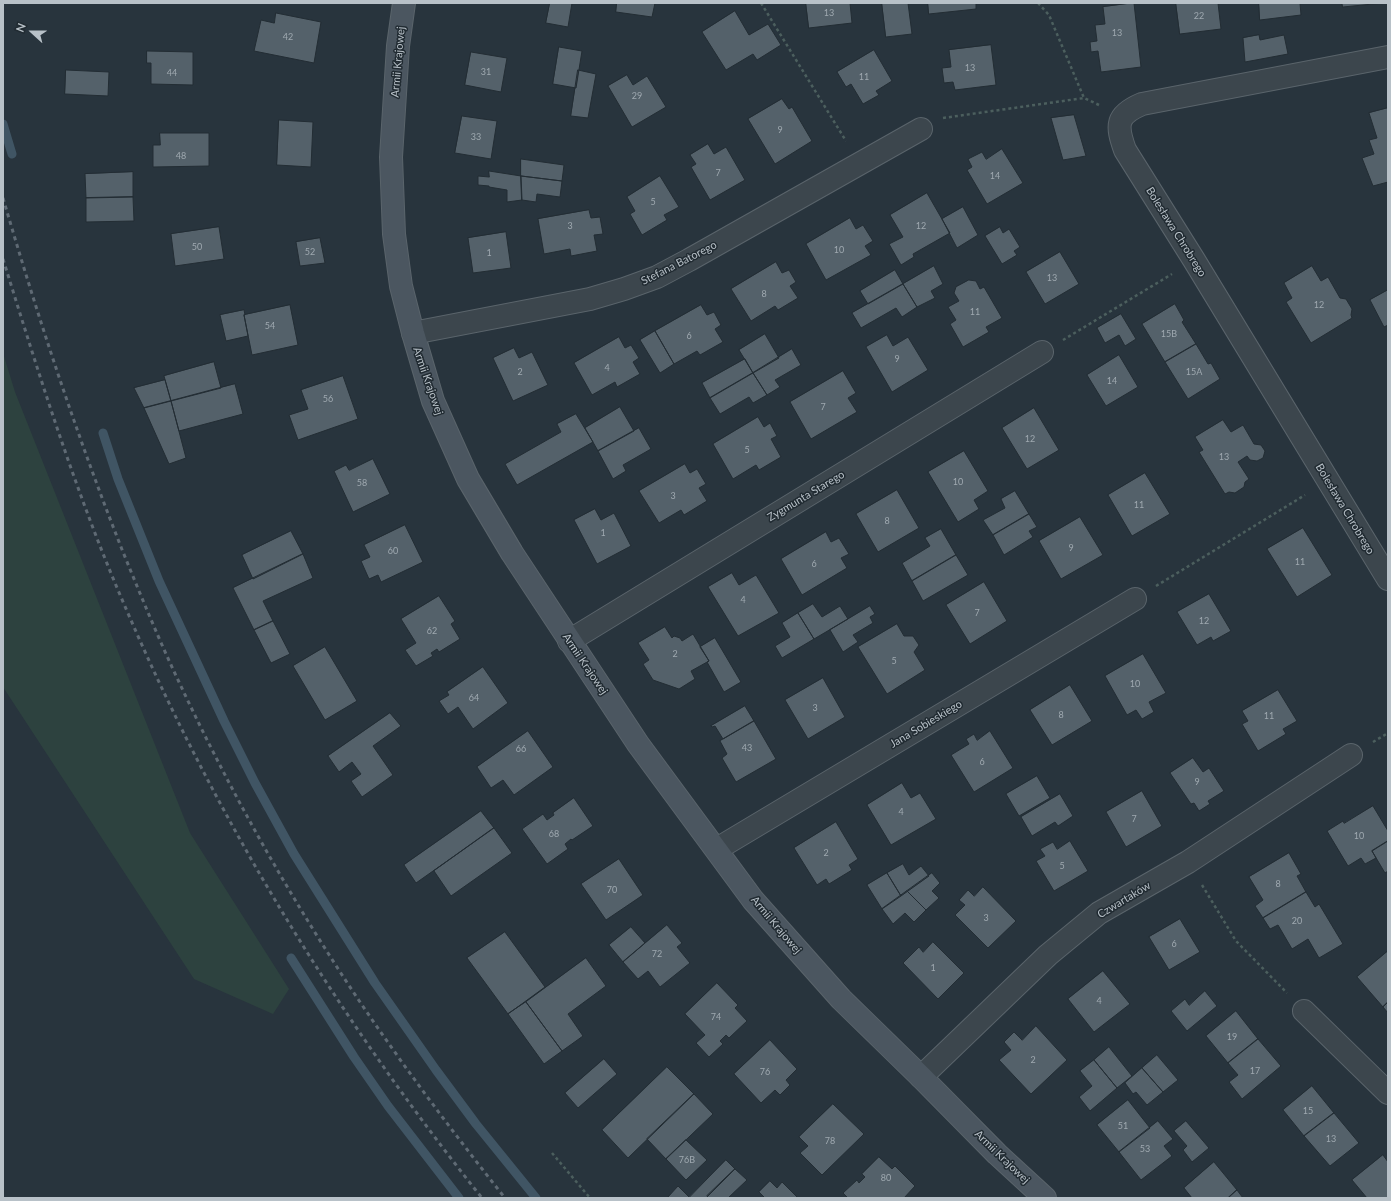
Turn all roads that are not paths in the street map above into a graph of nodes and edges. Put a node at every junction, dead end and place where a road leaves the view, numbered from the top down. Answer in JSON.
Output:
{"nodes":[{"id":1,"x":404,"y":3,"type":"edge"},
{"id":2,"x":1388,"y":57,"type":"edge"},
{"id":3,"x":921,"y":129,"type":"road end"},
{"id":4,"x":412,"y":333,"type":"junction"},
{"id":5,"x":1042,"y":352,"type":"road end"},
{"id":6,"x":1388,"y":579,"type":"edge"},
{"id":7,"x":1135,"y":599,"type":"road end"},
{"id":8,"x":569,"y":641,"type":"junction"},
{"id":9,"x":1352,"y":755,"type":"dead end"},
{"id":10,"x":716,"y":849,"type":"junction"},
{"id":11,"x":1304,"y":1011,"type":"road end"},
{"id":12,"x":920,"y":1077,"type":"junction"},
{"id":13,"x":1388,"y":1093,"type":"edge"},
{"id":14,"x":1045,"y":1198,"type":"edge"}],
"edges":[{"from":1,"to":4,"type":"street","name":"Armii Krajowej"},
{"from":2,"to":6,"type":"street","name":"Bolesława Chrobrego"},
{"from":3,"to":4,"type":"street","name":"Stefana Batorego"},
{"from":4,"to":8,"type":"street","name":"Armii Krajowej"},
{"from":5,"to":8,"type":"street","name":"Zygmunta Starego"},
{"from":7,"to":10,"type":"street","name":"Jana Sobieskiego"},
{"from":8,"to":10,"type":"street","name":"Armii Krajowej"},
{"from":9,"to":12,"type":"street","name":"Czwartaków"},
{"from":10,"to":12,"type":"street","name":"Armii Krajowej"},
{"from":11,"to":13,"type":"street"},
{"from":12,"to":14,"type":"street","name":"Armii Krajowej"}]}
